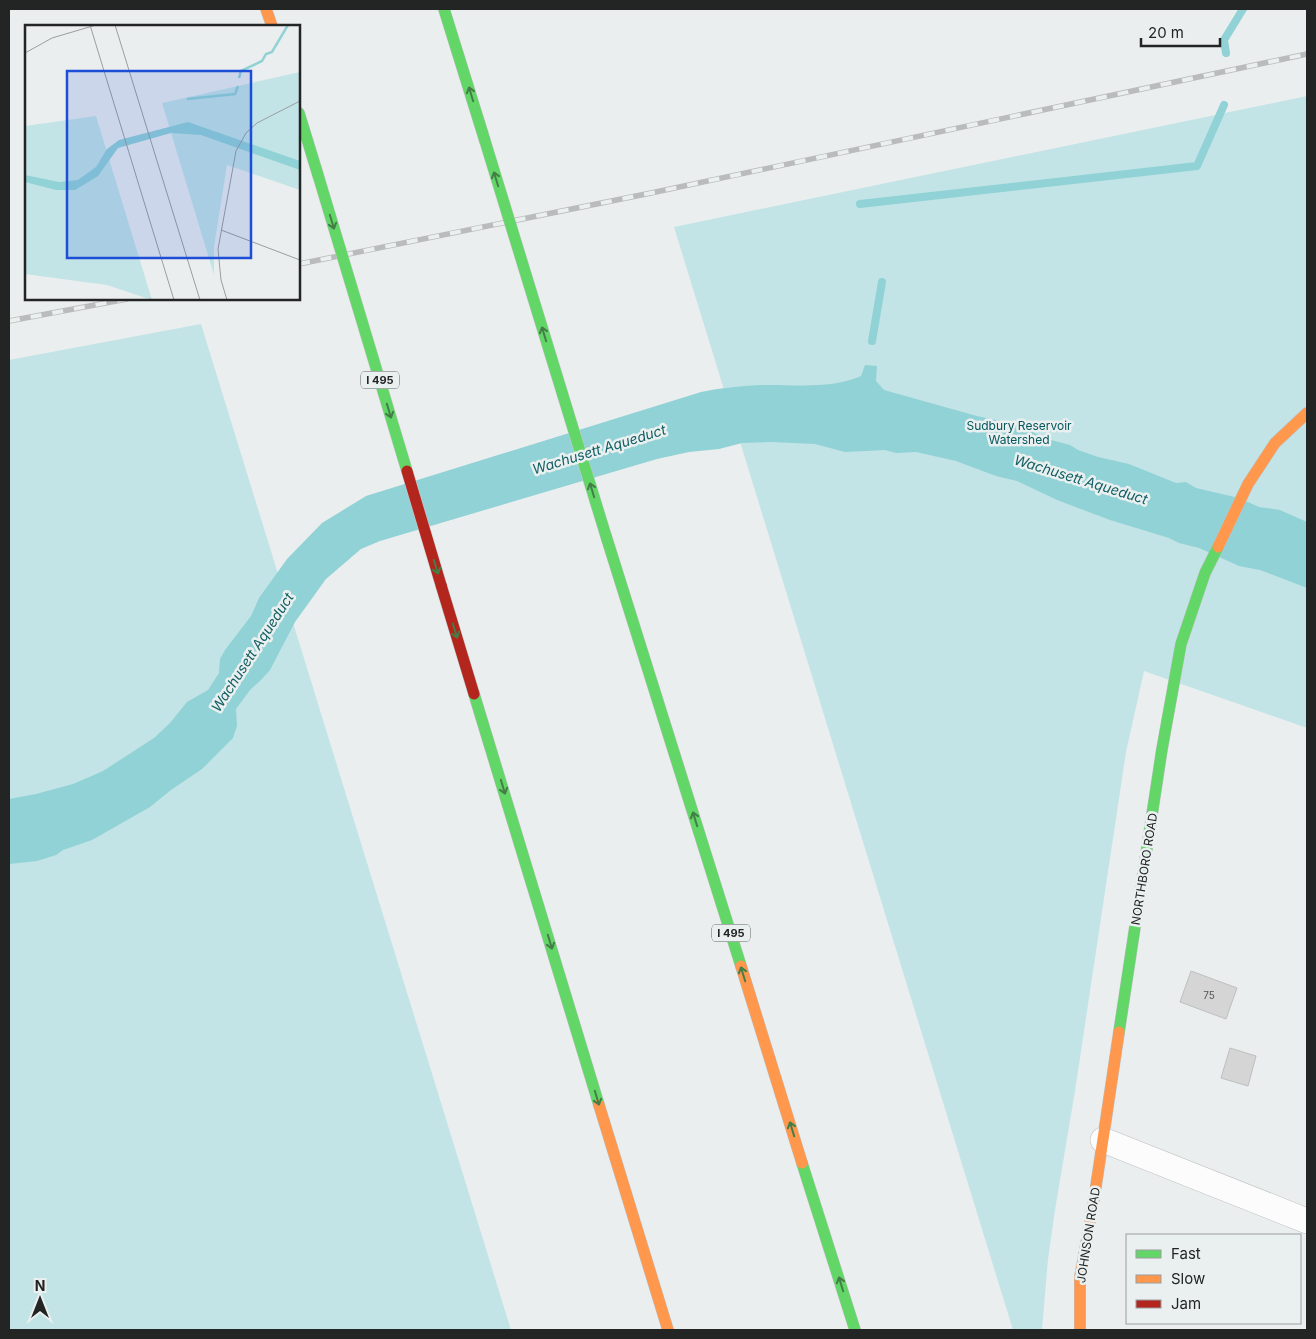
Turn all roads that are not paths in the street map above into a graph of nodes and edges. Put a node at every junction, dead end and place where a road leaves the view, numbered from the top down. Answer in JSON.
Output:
{"nodes":[{"id":1,"x":266,"y":9,"type":"edge"},
{"id":2,"x":444,"y":9,"type":"edge"},
{"id":3,"x":272,"y":25,"type":"edge"},
{"id":4,"x":300,"y":116,"type":"edge"},
{"id":5,"x":1307,"y":413,"type":"edge"},
{"id":6,"x":1103,"y":1140,"type":"junction"},
{"id":7,"x":1307,"y":1221,"type":"edge"},
{"id":8,"x":668,"y":1330,"type":"edge"},
{"id":9,"x":855,"y":1330,"type":"edge"},
{"id":10,"x":1080,"y":1330,"type":"edge"}],
"edges":[{"from":1,"to":3,"type":"main road"},
{"from":9,"to":2,"type":"main road","number":"I 495","one_way":true,"bridge":true},
{"from":4,"to":8,"type":"main road","number":"I 495","one_way":true,"bridge":true},
{"from":5,"to":6,"type":"main road","name":"NORTHBORO ROAD"},
{"from":6,"to":7,"type":"street"},
{"from":6,"to":10,"type":"main road","name":"JOHNSON ROAD"}]}
